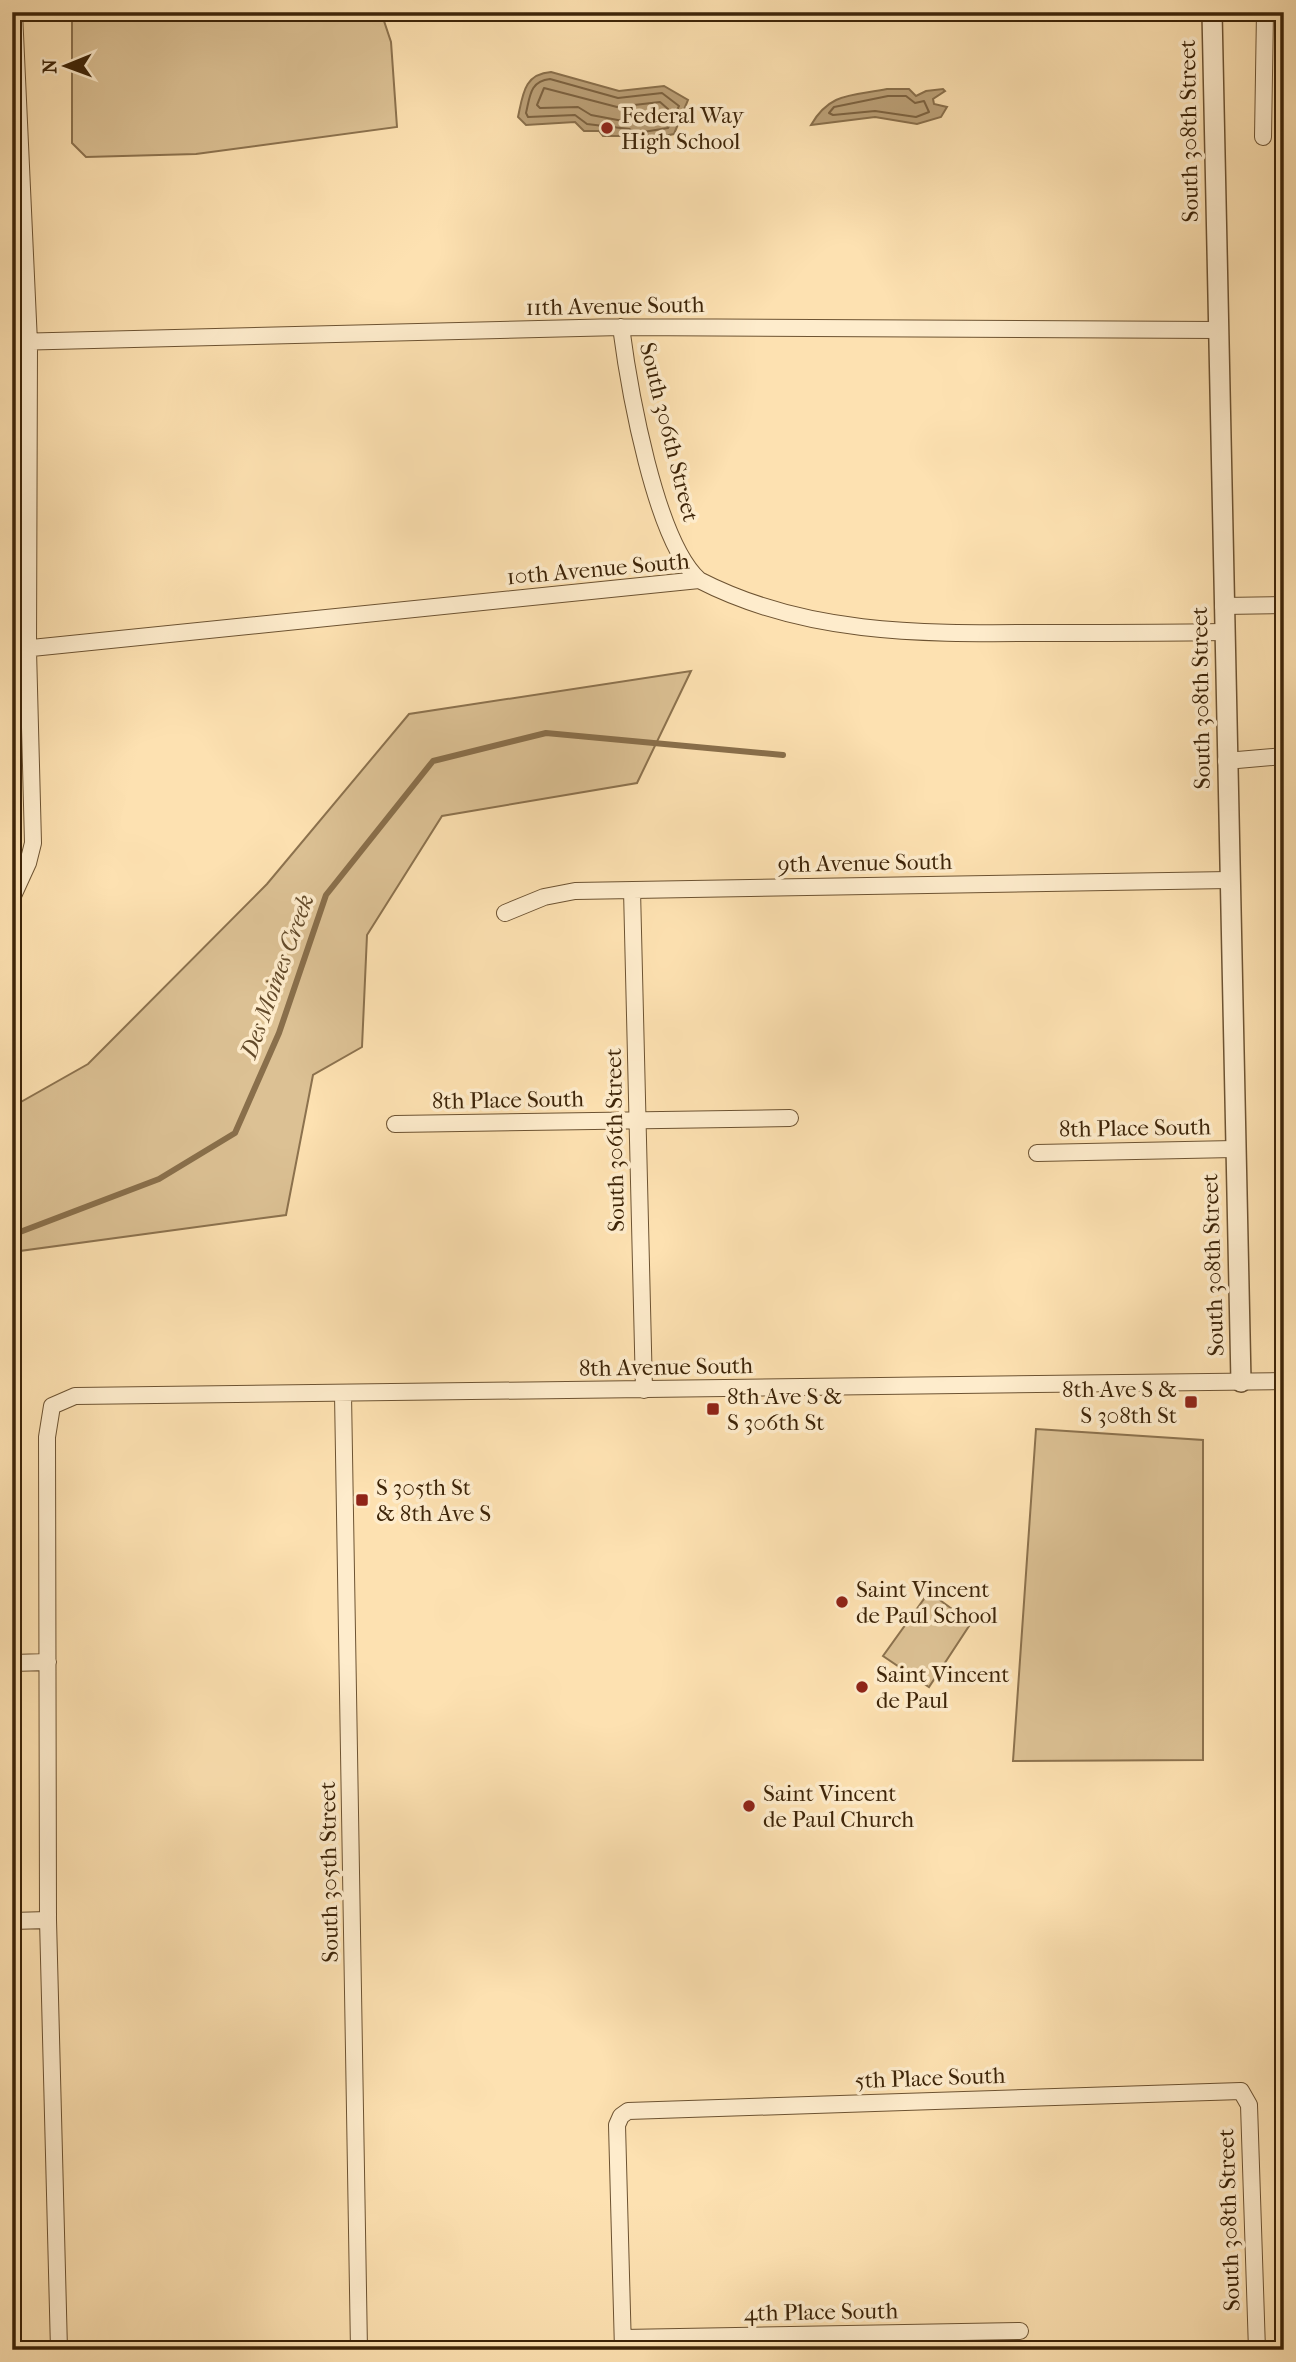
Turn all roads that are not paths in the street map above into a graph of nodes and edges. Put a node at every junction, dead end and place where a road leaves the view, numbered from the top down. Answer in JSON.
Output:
{"nodes":[{"id":1,"x":14,"y":12,"type":"edge"},
{"id":2,"x":1212,"y":12,"type":"edge"},
{"id":3,"x":1265,"y":12,"type":"edge"},
{"id":4,"x":1263,"y":137,"type":"dead end"},
{"id":5,"x":621,"y":327,"type":"junction"},
{"id":6,"x":1218,"y":330,"type":"junction"},
{"id":7,"x":20,"y":343,"type":"edge"},
{"id":8,"x":699,"y":580,"type":"junction"},
{"id":9,"x":1284,"y":605,"type":"edge"},
{"id":10,"x":1223,"y":606,"type":"junction"},
{"id":11,"x":1224,"y":632,"type":"junction"},
{"id":12,"x":20,"y":650,"type":"edge"},
{"id":13,"x":1284,"y":756,"type":"edge"},
{"id":14,"x":1226,"y":761,"type":"junction"},
{"id":15,"x":1229,"y":880,"type":"junction"},
{"id":16,"x":632,"y":890,"type":"junction"},
{"id":17,"x":12,"y":898,"type":"edge"},
{"id":18,"x":505,"y":913,"type":"dead end"},
{"id":19,"x":790,"y":1118,"type":"dead end"},
{"id":20,"x":638,"y":1121,"type":"junction"},
{"id":21,"x":395,"y":1124,"type":"dead end"},
{"id":22,"x":1234,"y":1149,"type":"junction"},
{"id":23,"x":1037,"y":1153,"type":"dead end"},
{"id":24,"x":1284,"y":1381,"type":"edge"},
{"id":25,"x":1241,"y":1382,"type":"junction"},
{"id":26,"x":644,"y":1390,"type":"junction"},
{"id":27,"x":343,"y":1394,"type":"junction"},
{"id":28,"x":12,"y":1662,"type":"edge"},
{"id":29,"x":48,"y":1662,"type":"junction"},
{"id":30,"x":48,"y":1920,"type":"junction"},
{"id":31,"x":12,"y":1921,"type":"edge"},
{"id":32,"x":1241,"y":2091,"type":"joint"},
{"id":33,"x":1020,"y":2331,"type":"dead end"},
{"id":34,"x":623,"y":2344,"type":"edge"},
{"id":35,"x":59,"y":2350,"type":"edge"},
{"id":36,"x":359,"y":2350,"type":"edge"},
{"id":37,"x":1258,"y":2350,"type":"edge"}],
"edges":[{"from":1,"to":7,"type":"street"},
{"from":2,"to":6,"type":"street","name":"South 308th Street"},
{"from":3,"to":4,"type":"street"},
{"from":5,"to":6,"type":"street","name":"11th Avenue South"},
{"from":5,"to":7,"type":"street","name":"11th Avenue South"},
{"from":5,"to":8,"type":"street","name":"South 306th Street"},
{"from":6,"to":10,"type":"street","name":"South 308th Street"},
{"from":7,"to":12,"type":"street"},
{"from":8,"to":11,"type":"street","name":"10th Avenue South"},
{"from":8,"to":12,"type":"street","name":"10th Avenue South"},
{"from":9,"to":10,"type":"street"},
{"from":10,"to":11,"type":"street","name":"South 308th Street"},
{"from":11,"to":14,"type":"street","name":"South 308th Street"},
{"from":12,"to":17,"type":"street"},
{"from":13,"to":14,"type":"street"},
{"from":14,"to":15,"type":"street","name":"South 308th Street"},
{"from":15,"to":16,"type":"street","name":"9th Avenue South"},
{"from":15,"to":22,"type":"street","name":"South 308th Street"},
{"from":16,"to":18,"type":"street","name":"9th Avenue South"},
{"from":16,"to":20,"type":"street","name":"South 306th Street"},
{"from":19,"to":20,"type":"street","name":"8th Place South"},
{"from":20,"to":21,"type":"street","name":"8th Place South"},
{"from":20,"to":26,"type":"street","name":"South 306th Street"},
{"from":22,"to":23,"type":"street","name":"8th Place South"},
{"from":22,"to":25,"type":"street","name":"South 308th Street"},
{"from":24,"to":25,"type":"street","name":"8th Avenue South"},
{"from":25,"to":26,"type":"street","name":"8th Avenue South"},
{"from":26,"to":27,"type":"street","name":"8th Avenue South"},
{"from":27,"to":29,"type":"street","name":"8th Avenue South"},
{"from":27,"to":36,"type":"street","name":"South 305th Street"},
{"from":28,"to":29,"type":"street"},
{"from":29,"to":30,"type":"street"},
{"from":30,"to":31,"type":"street"},
{"from":30,"to":35,"type":"street"},
{"from":32,"to":34,"type":"street","name":"5th Place South"},
{"from":32,"to":37,"type":"street","name":"South 308th Street"},
{"from":33,"to":34,"type":"street","name":"4th Place South"}]}
